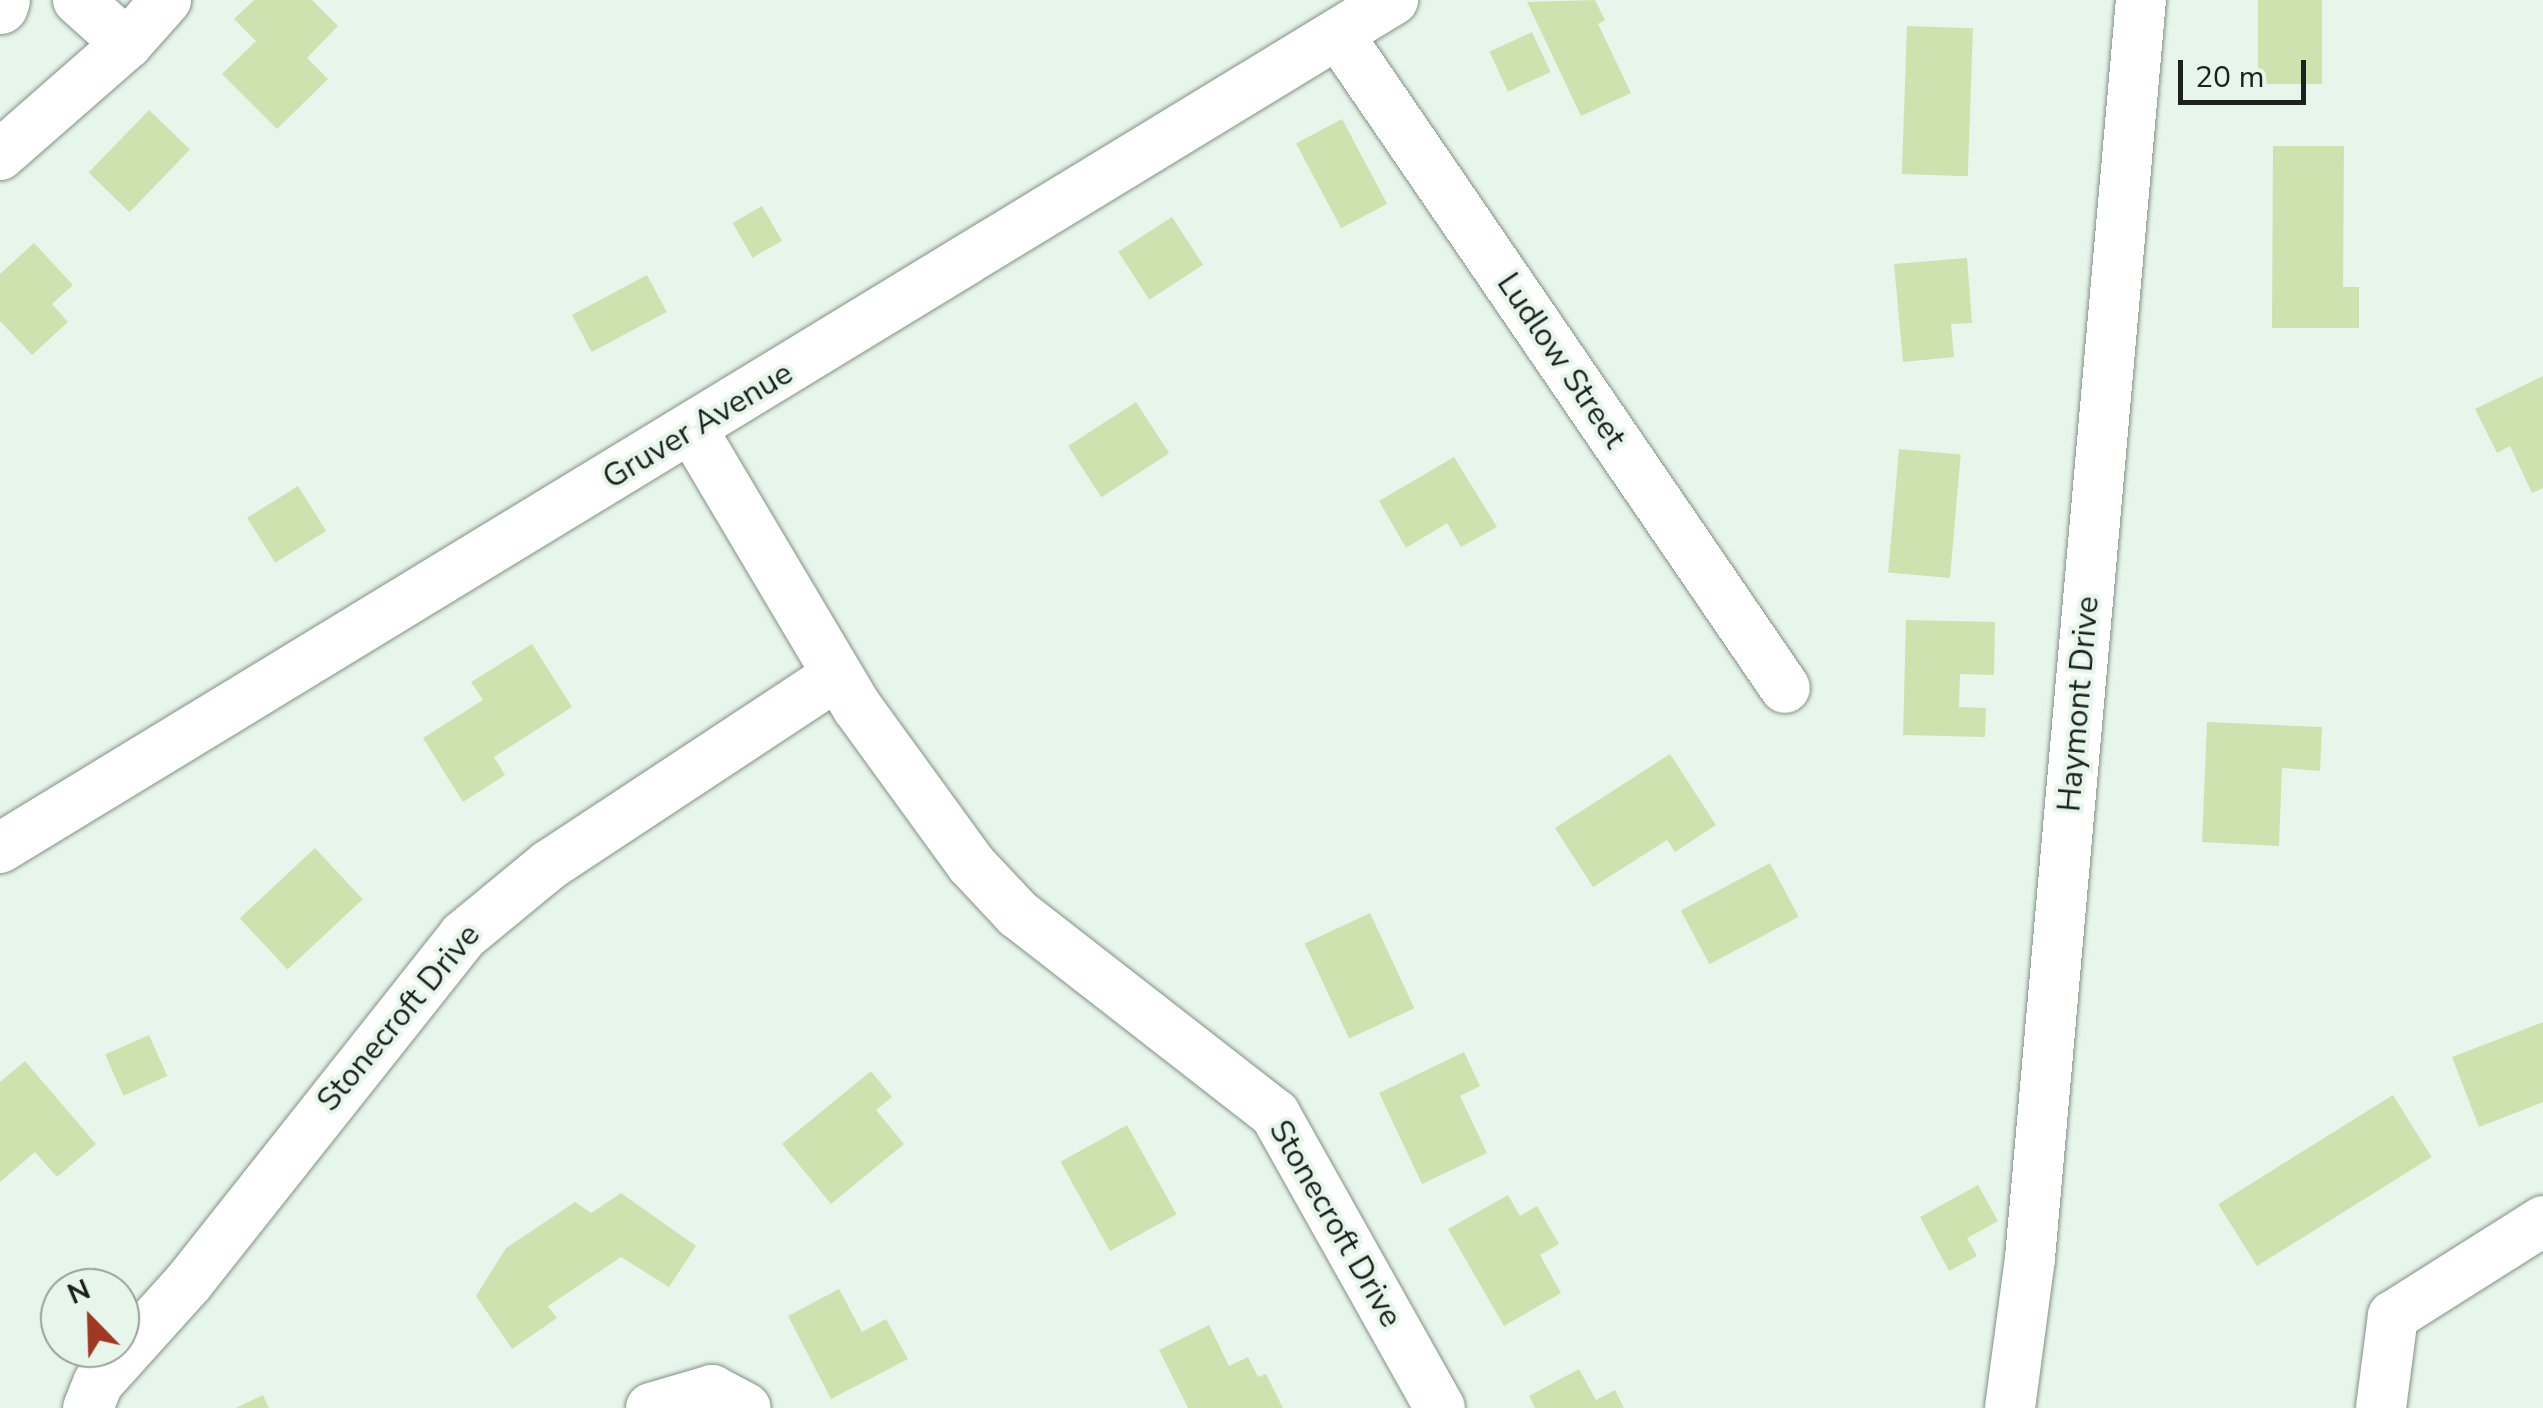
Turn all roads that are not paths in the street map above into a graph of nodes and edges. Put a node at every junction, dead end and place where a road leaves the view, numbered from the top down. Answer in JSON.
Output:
{"nodes":[{"id":1,"x":78,"y":0,"type":"edge"},
{"id":2,"x":166,"y":0,"type":"edge"},
{"id":3,"x":1393,"y":0,"type":"edge"},
{"id":4,"x":2141,"y":0,"type":"edge"},
{"id":5,"x":1338,"y":34,"type":"junction"},
{"id":6,"x":127,"y":44,"type":"junction"},
{"id":7,"x":0,"y":155,"type":"edge"},
{"id":8,"x":692,"y":430,"type":"junction"},
{"id":9,"x":836,"y":674,"type":"junction"},
{"id":10,"x":1785,"y":688,"type":"dead end"},
{"id":11,"x":0,"y":848,"type":"edge"},
{"id":12,"x":2543,"y":1221,"type":"edge"},
{"id":13,"x":88,"y":1408,"type":"edge"},
{"id":14,"x":651,"y":1408,"type":"edge"},
{"id":15,"x":746,"y":1408,"type":"edge"},
{"id":16,"x":1440,"y":1408,"type":"edge"},
{"id":17,"x":2010,"y":1408,"type":"edge"},
{"id":18,"x":2381,"y":1408,"type":"edge"}],
"edges":[{"from":1,"to":6,"type":"street"},
{"from":2,"to":6,"type":"street"},
{"from":3,"to":5,"type":"street","name":"Gruver Avenue"},
{"from":4,"to":17,"type":"street","name":"Haymont Drive"},
{"from":5,"to":8,"type":"street","name":"Gruver Avenue"},
{"from":5,"to":10,"type":"street","name":"Ludlow Street"},
{"from":6,"to":7,"type":"street"},
{"from":8,"to":9,"type":"street","name":"Stonecroft Drive"},
{"from":8,"to":11,"type":"street","name":"Gruver Avenue"},
{"from":9,"to":13,"type":"street","name":"Stonecroft Drive"},
{"from":9,"to":16,"type":"street","name":"Stonecroft Drive"},
{"from":12,"to":18,"type":"street"},
{"from":14,"to":15,"type":"street"}]}
